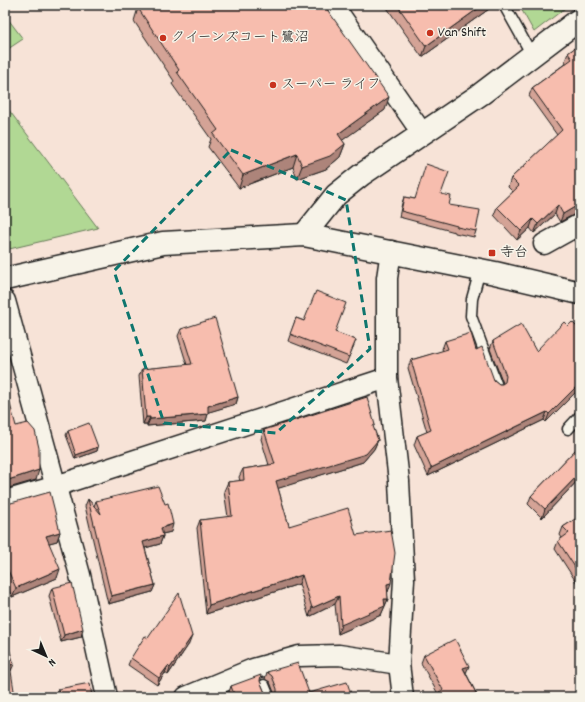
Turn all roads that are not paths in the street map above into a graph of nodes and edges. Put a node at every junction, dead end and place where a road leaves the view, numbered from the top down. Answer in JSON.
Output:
{"nodes":[{"id":1,"x":333,"y":5,"type":"edge"},
{"id":2,"x":504,"y":5,"type":"edge"},
{"id":3,"x":580,"y":19,"type":"edge"},
{"id":4,"x":532,"y":55,"type":"junction"},
{"id":5,"x":422,"y":133,"type":"junction"},
{"id":6,"x":580,"y":224,"type":"edge"},
{"id":7,"x":304,"y":235,"type":"junction"},
{"id":8,"x":544,"y":244,"type":"dead end"},
{"id":9,"x":391,"y":251,"type":"junction"},
{"id":10,"x":480,"y":270,"type":"junction"},
{"id":11,"x":5,"y":279,"type":"edge"},
{"id":12,"x":580,"y":293,"type":"edge"},
{"id":13,"x":5,"y":301,"type":"edge"},
{"id":14,"x":387,"y":378,"type":"junction"},
{"id":15,"x":498,"y":386,"type":"edge"},
{"id":16,"x":580,"y":416,"type":"edge"},
{"id":17,"x":568,"y":429,"type":"dead end"},
{"id":18,"x":56,"y":486,"type":"junction"},
{"id":19,"x":5,"y":501,"type":"edge"},
{"id":20,"x":398,"y":664,"type":"junction"},
{"id":21,"x":264,"y":685,"type":"dead end"},
{"id":22,"x":107,"y":697,"type":"edge"},
{"id":23,"x":186,"y":697,"type":"edge"},
{"id":24,"x":269,"y":697,"type":"edge"},
{"id":25,"x":403,"y":697,"type":"edge"}],
"edges":[{"from":1,"to":5,"type":"street"},
{"from":2,"to":4,"type":"lane"},
{"from":3,"to":4,"type":"street"},
{"from":4,"to":5,"type":"street"},
{"from":5,"to":7,"type":"street"},
{"from":6,"to":8,"type":"street"},
{"from":7,"to":9,"type":"street"},
{"from":7,"to":11,"type":"street"},
{"from":9,"to":10,"type":"street"},
{"from":9,"to":14,"type":"street"},
{"from":10,"to":12,"type":"street"},
{"from":10,"to":15,"type":"lane"},
{"from":13,"to":18,"type":"street"},
{"from":14,"to":18,"type":"street"},
{"from":14,"to":20,"type":"street"},
{"from":16,"to":17,"type":"lane"},
{"from":18,"to":19,"type":"street"},
{"from":18,"to":22,"type":"street"},
{"from":20,"to":23,"type":"street"},
{"from":20,"to":25,"type":"street"},
{"from":21,"to":24,"type":"lane"}]}
